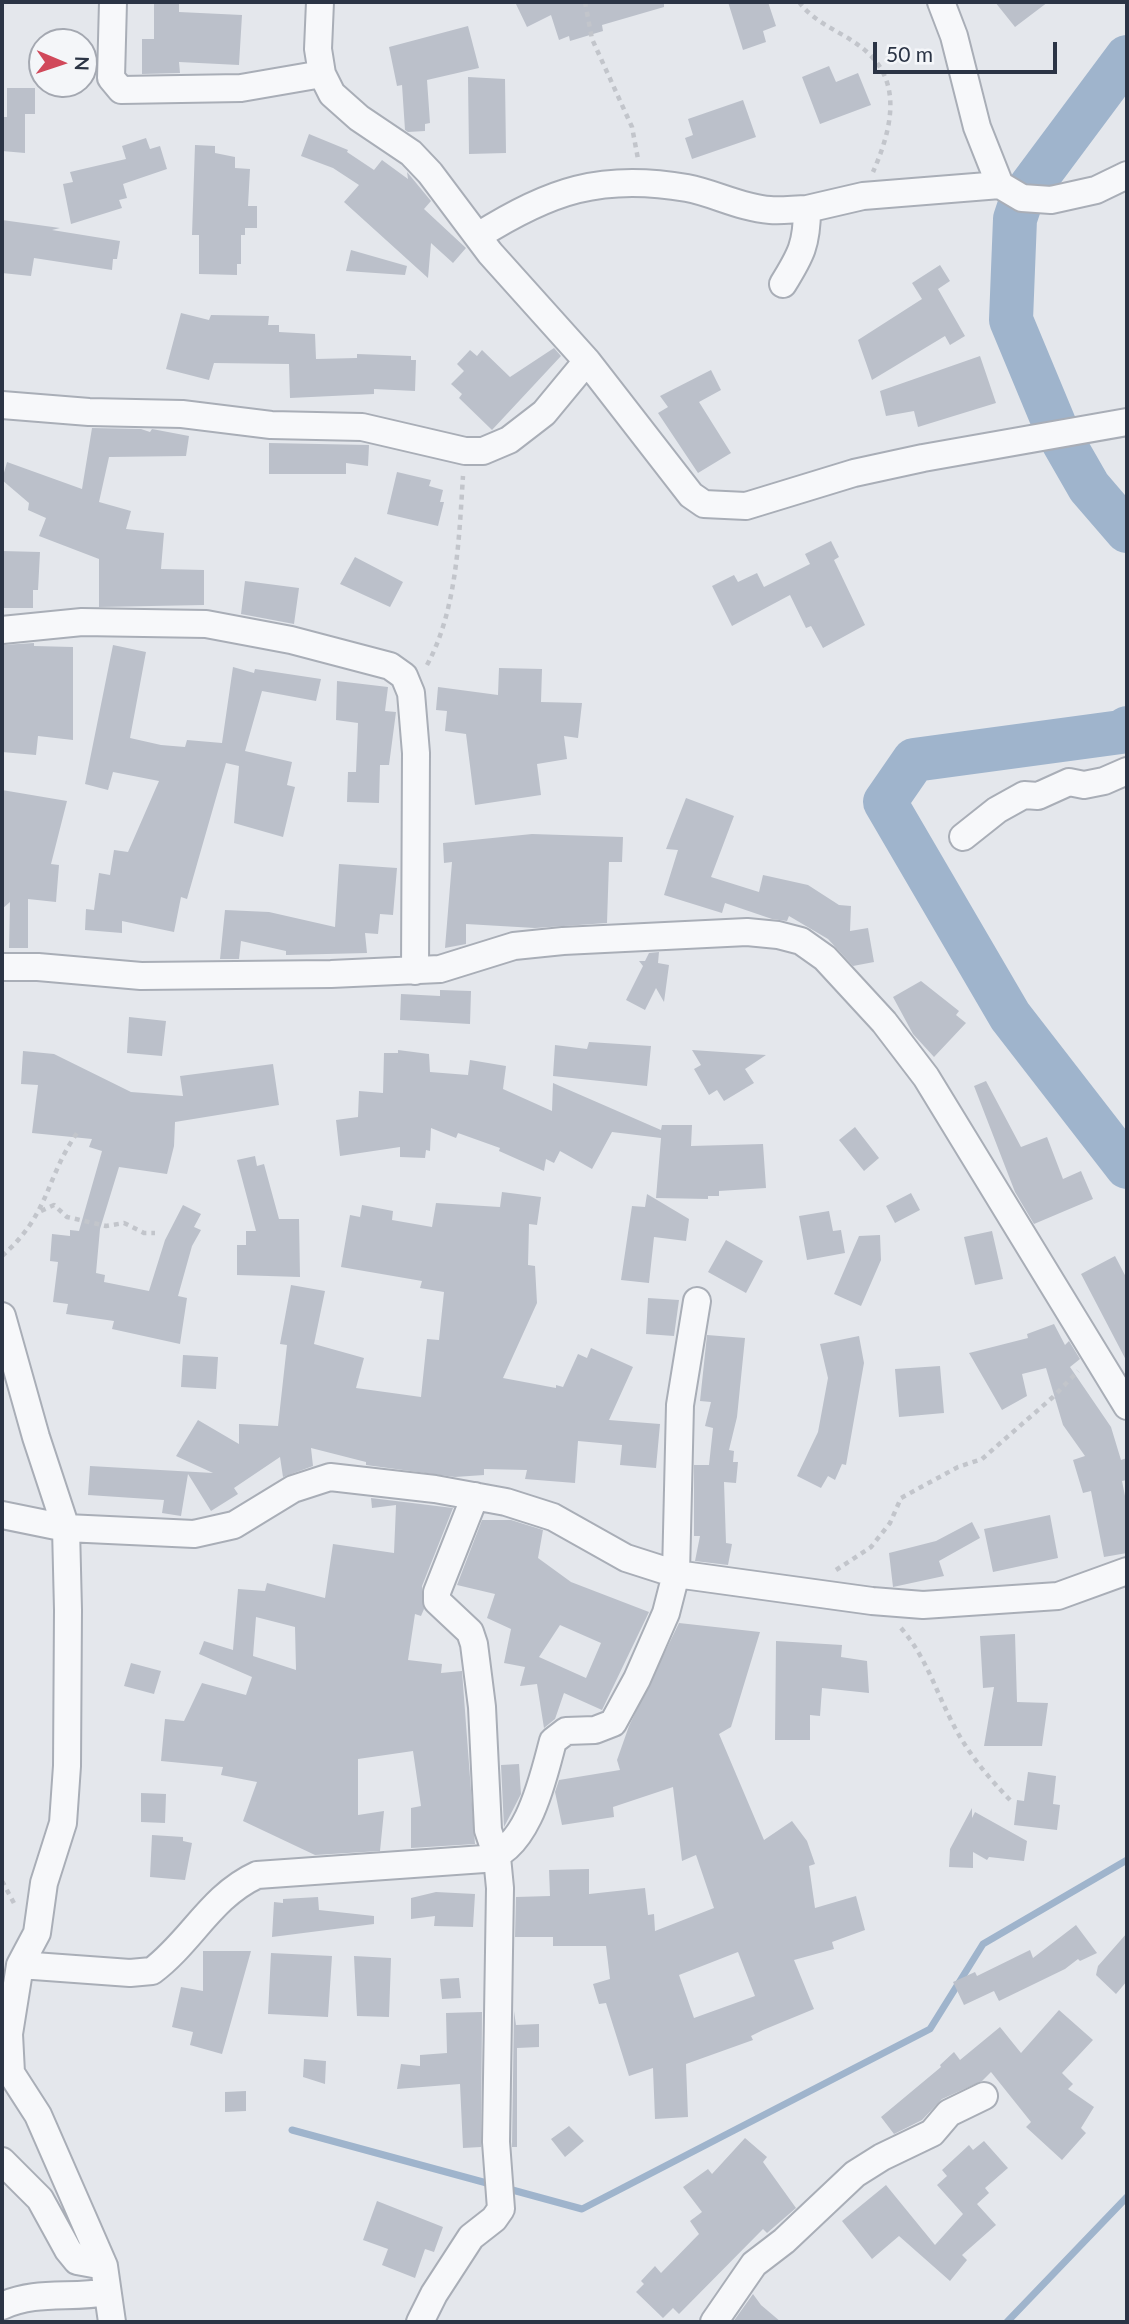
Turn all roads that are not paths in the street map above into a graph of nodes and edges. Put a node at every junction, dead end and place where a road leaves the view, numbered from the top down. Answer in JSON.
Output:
{"nodes":[{"id":1,"x":113,"y":2,"type":"edge"},
{"id":2,"x":320,"y":2,"type":"edge"},
{"id":3,"x":941,"y":2,"type":"edge"},
{"id":4,"x":321,"y":74,"type":"junction"},
{"id":5,"x":1127,"y":174,"type":"edge"},
{"id":6,"x":1000,"y":185,"type":"junction"},
{"id":7,"x":807,"y":209,"type":"junction"},
{"id":8,"x":478,"y":236,"type":"junction"},
{"id":9,"x":783,"y":284,"type":"dead end"},
{"id":10,"x":587,"y":361,"type":"junction"},
{"id":11,"x":2,"y":405,"type":"edge"},
{"id":12,"x":1127,"y":422,"type":"edge"},
{"id":13,"x":2,"y":630,"type":"edge"},
{"id":14,"x":1127,"y":771,"type":"edge"},
{"id":15,"x":963,"y":837,"type":"dead end"},
{"id":16,"x":2,"y":967,"type":"edge"},
{"id":17,"x":415,"y":971,"type":"junction"},
{"id":18,"x":696,"y":1301,"type":"dead end"},
{"id":19,"x":2,"y":1316,"type":"edge"},
{"id":20,"x":1127,"y":1406,"type":"edge"},
{"id":21,"x":475,"y":1496,"type":"junction"},
{"id":22,"x":2,"y":1515,"type":"edge"},
{"id":23,"x":65,"y":1528,"type":"junction"},
{"id":24,"x":1127,"y":1571,"type":"edge"},
{"id":25,"x":676,"y":1574,"type":"junction"},
{"id":26,"x":497,"y":1857,"type":"junction"},
{"id":27,"x":20,"y":1965,"type":"junction"},
{"id":28,"x":984,"y":2096,"type":"dead end"},
{"id":29,"x":2,"y":2161,"type":"edge"},
{"id":30,"x":106,"y":2279,"type":"junction"},
{"id":31,"x":2,"y":2306,"type":"edge"},
{"id":32,"x":113,"y":2322,"type":"edge"},
{"id":33,"x":420,"y":2322,"type":"edge"},
{"id":34,"x":714,"y":2322,"type":"edge"}],
"edges":[{"from":1,"to":4,"type":"street"},
{"from":2,"to":4,"type":"street"},
{"from":3,"to":6,"type":"street"},
{"from":4,"to":8,"type":"street"},
{"from":5,"to":6,"type":"street"},
{"from":6,"to":7,"type":"street"},
{"from":7,"to":8,"type":"street"},
{"from":7,"to":9,"type":"street"},
{"from":8,"to":10,"type":"street"},
{"from":10,"to":11,"type":"street"},
{"from":10,"to":12,"type":"street"},
{"from":13,"to":17,"type":"street"},
{"from":14,"to":15,"type":"street"},
{"from":16,"to":17,"type":"street"},
{"from":17,"to":20,"type":"street"},
{"from":18,"to":25,"type":"street"},
{"from":19,"to":23,"type":"street"},
{"from":21,"to":23,"type":"street"},
{"from":21,"to":25,"type":"street"},
{"from":21,"to":26,"type":"street"},
{"from":22,"to":23,"type":"street"},
{"from":23,"to":27,"type":"street"},
{"from":24,"to":25,"type":"street"},
{"from":25,"to":26,"type":"street"},
{"from":26,"to":27,"type":"street"},
{"from":26,"to":33,"type":"street"},
{"from":27,"to":30,"type":"street"},
{"from":28,"to":34,"type":"street"},
{"from":29,"to":30,"type":"street"},
{"from":30,"to":31,"type":"street"},
{"from":30,"to":32,"type":"street"}]}
